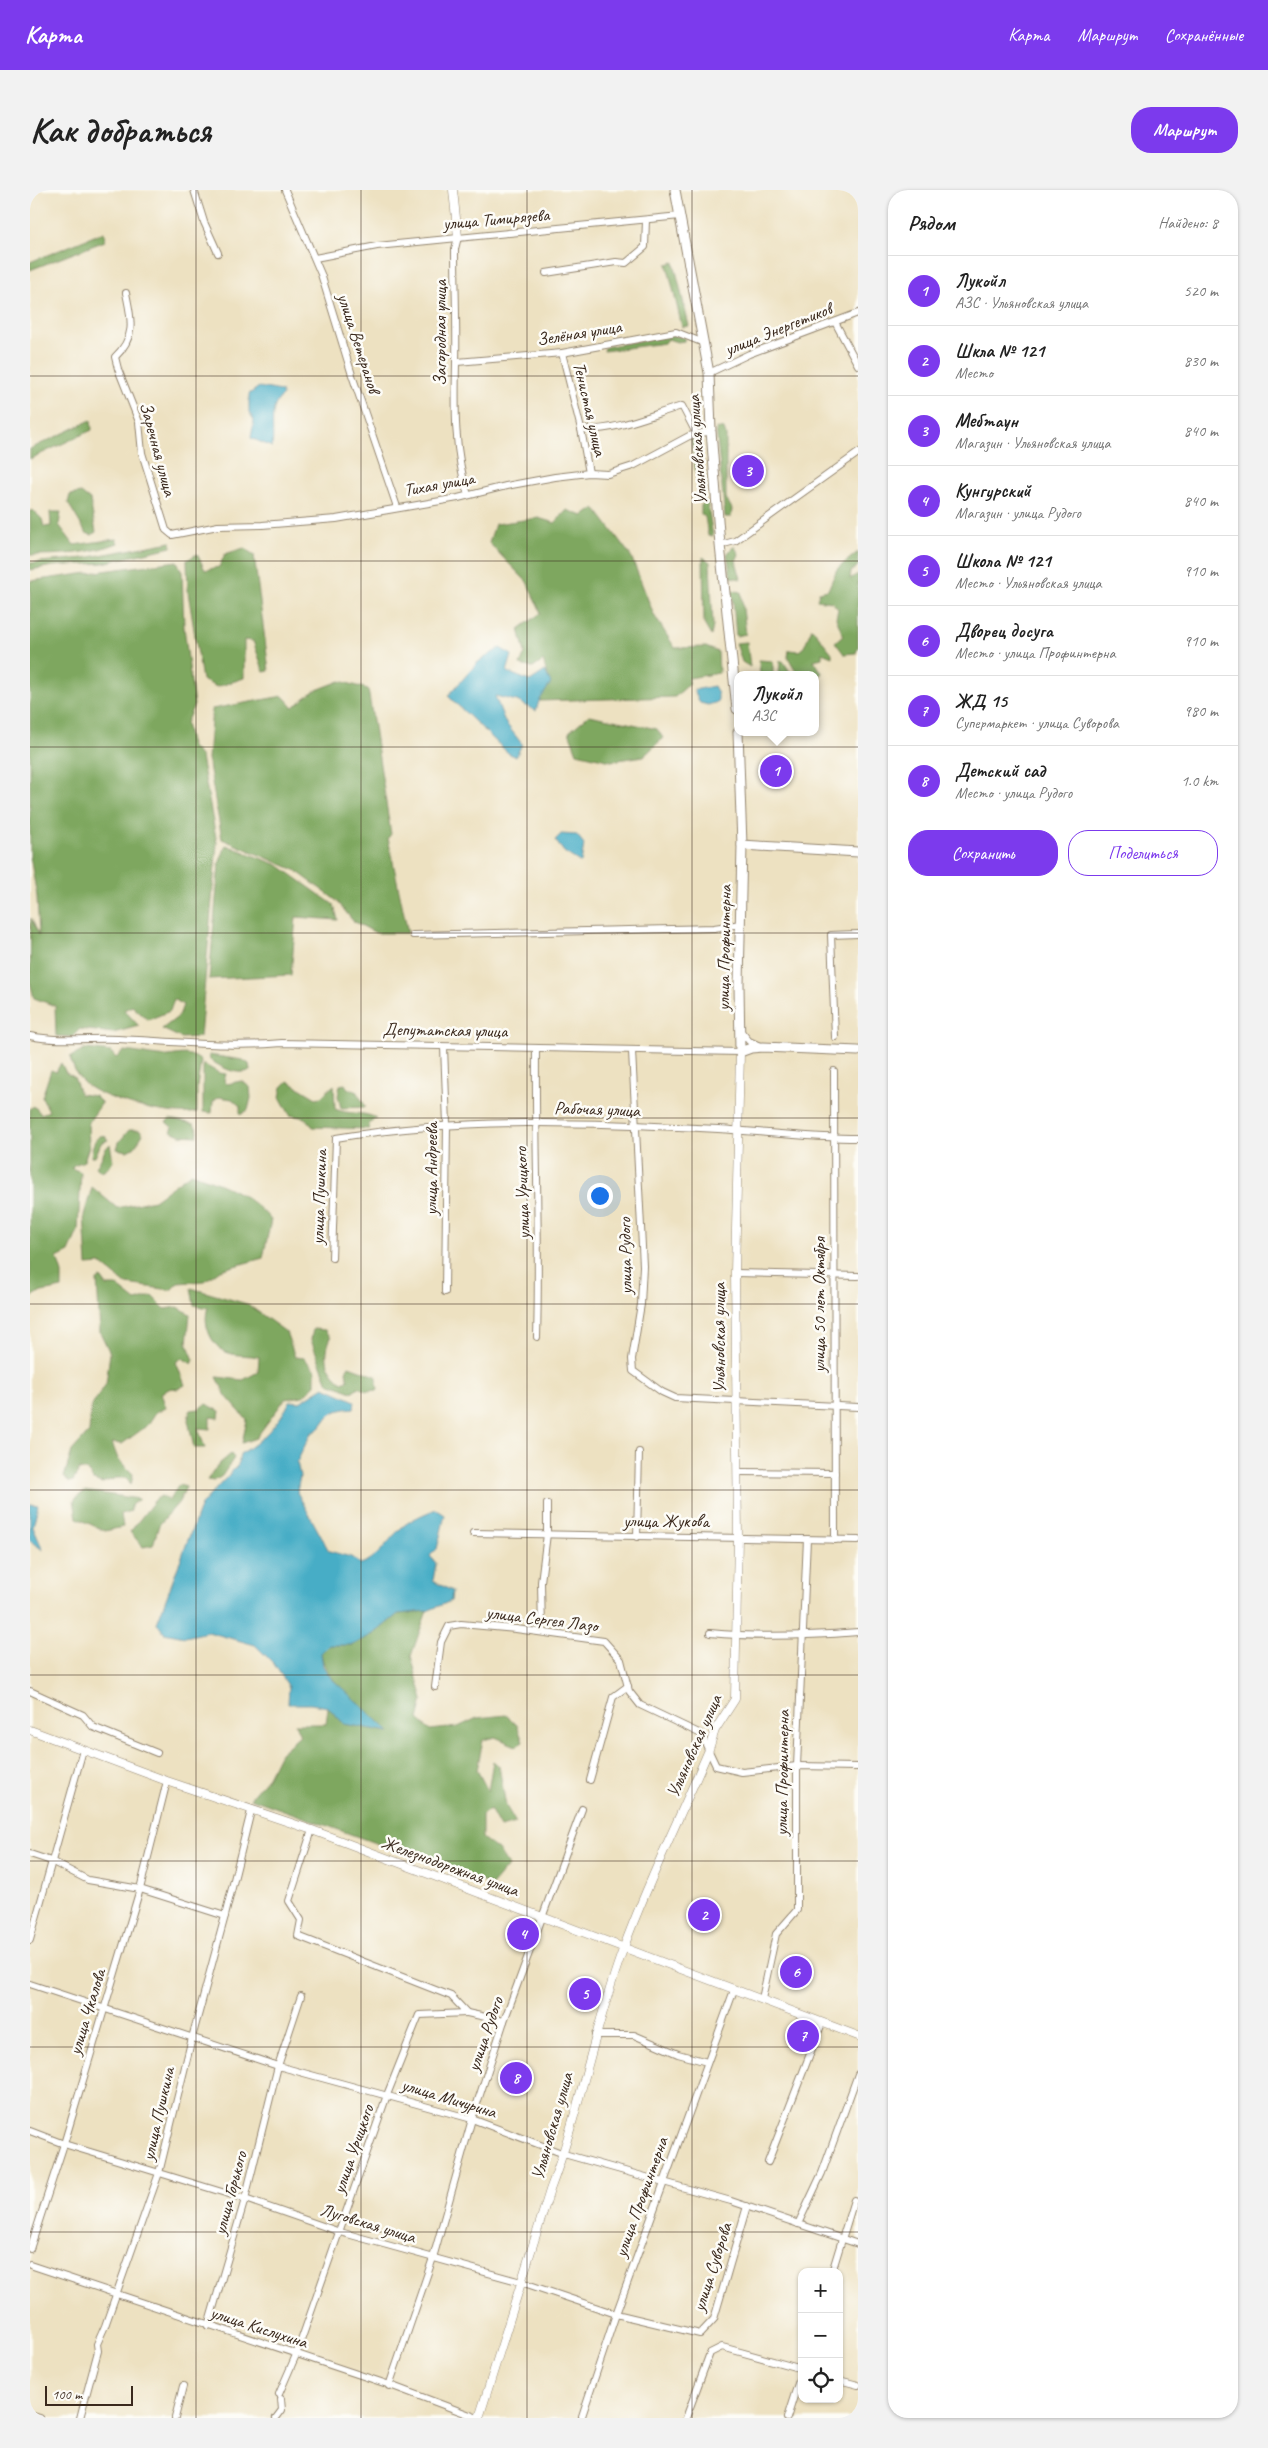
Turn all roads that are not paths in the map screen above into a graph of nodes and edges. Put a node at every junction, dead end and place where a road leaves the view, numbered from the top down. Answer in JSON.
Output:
{"nodes":[{"id":1,"x":194,"y":190,"type":"edge"},
{"id":2,"x":286,"y":190,"type":"edge"},
{"id":3,"x":453,"y":190,"type":"edge"},
{"id":4,"x":675,"y":190,"type":"edge"},
{"id":5,"x":680,"y":216,"type":"junction"},
{"id":6,"x":646,"y":220,"type":"junction"},
{"id":7,"x":458,"y":237,"type":"junction"},
{"id":8,"x":218,"y":253,"type":"dead end"},
{"id":9,"x":315,"y":258,"type":"junction"},
{"id":10,"x":546,"y":273,"type":"dead end"},
{"id":11,"x":126,"y":293,"type":"dead end"},
{"id":12,"x":858,"y":313,"type":"edge"},
{"id":13,"x":835,"y":322,"type":"junction"},
{"id":14,"x":704,"y":343,"type":"junction"},
{"id":15,"x":562,"y":353,"type":"junction"},
{"id":16,"x":456,"y":362,"type":"junction"},
{"id":17,"x":858,"y":366,"type":"edge"},
{"id":18,"x":709,"y":373,"type":"junction"},
{"id":19,"x":581,"y":429,"type":"junction"},
{"id":20,"x":711,"y":431,"type":"junction"},
{"id":21,"x":696,"y":433,"type":"junction"},
{"id":22,"x":858,"y":453,"type":"edge"},
{"id":23,"x":589,"y":473,"type":"junction"},
{"id":24,"x":468,"y":495,"type":"junction"},
{"id":25,"x":397,"y":507,"type":"junction"},
{"id":26,"x":166,"y":530,"type":"joint"},
{"id":27,"x":720,"y":545,"type":"junction"},
{"id":28,"x":734,"y":687,"type":"edge"},
{"id":29,"x":738,"y":736,"type":"edge"},
{"id":30,"x":742,"y":845,"type":"junction"},
{"id":31,"x":858,"y":852,"type":"edge"},
{"id":32,"x":741,"y":924,"type":"junction"},
{"id":33,"x":858,"y":934,"type":"edge"},
{"id":34,"x":413,"y":935,"type":"dead end"},
{"id":35,"x":738,"y":1028,"type":"junction"},
{"id":36,"x":30,"y":1036,"type":"edge"},
{"id":37,"x":835,"y":1037,"type":"dead end"},
{"id":38,"x":444,"y":1047,"type":"junction"},
{"id":39,"x":763,"y":1047,"type":"junction"},
{"id":40,"x":536,"y":1049,"type":"junction"},
{"id":41,"x":632,"y":1051,"type":"junction"},
{"id":42,"x":858,"y":1051,"type":"edge"},
{"id":43,"x":740,"y":1052,"type":"junction"},
{"id":44,"x":834,"y":1071,"type":"dead end"},
{"id":45,"x":535,"y":1122,"type":"junction"},
{"id":46,"x":446,"y":1124,"type":"junction"},
{"id":47,"x":634,"y":1124,"type":"junction"},
{"id":48,"x":738,"y":1130,"type":"junction"},
{"id":49,"x":336,"y":1138,"type":"joint"},
{"id":50,"x":832,"y":1138,"type":"junction"},
{"id":51,"x":858,"y":1138,"type":"edge"},
{"id":52,"x":332,"y":1258,"type":"dead end"},
{"id":53,"x":735,"y":1274,"type":"junction"},
{"id":54,"x":835,"y":1275,"type":"junction"},
{"id":55,"x":858,"y":1276,"type":"edge"},
{"id":56,"x":444,"y":1292,"type":"dead end"},
{"id":57,"x":537,"y":1337,"type":"dead end"},
{"id":58,"x":736,"y":1401,"type":"junction"},
{"id":59,"x":834,"y":1406,"type":"junction"},
{"id":60,"x":858,"y":1407,"type":"edge"},
{"id":61,"x":639,"y":1452,"type":"dead end"},
{"id":62,"x":737,"y":1472,"type":"junction"},
{"id":63,"x":835,"y":1473,"type":"junction"},
{"id":64,"x":546,"y":1504,"type":"dead end"},
{"id":65,"x":473,"y":1533,"type":"dead end"},
{"id":66,"x":547,"y":1534,"type":"junction"},
{"id":67,"x":637,"y":1536,"type":"junction"},
{"id":68,"x":738,"y":1536,"type":"junction"},
{"id":69,"x":807,"y":1538,"type":"junction"},
{"id":70,"x":835,"y":1540,"type":"junction"},
{"id":71,"x":858,"y":1540,"type":"edge"},
{"id":72,"x":542,"y":1632,"type":"junction"},
{"id":73,"x":858,"y":1632,"type":"edge"},
{"id":74,"x":710,"y":1633,"type":"dead end"},
{"id":75,"x":735,"y":1635,"type":"junction"},
{"id":76,"x":802,"y":1636,"type":"junction"},
{"id":77,"x":435,"y":1687,"type":"dead end"},
{"id":78,"x":629,"y":1689,"type":"junction"},
{"id":79,"x":30,"y":1691,"type":"edge"},
{"id":80,"x":30,"y":1730,"type":"edge"},
{"id":81,"x":83,"y":1750,"type":"junction"},
{"id":82,"x":708,"y":1752,"type":"junction"},
{"id":83,"x":157,"y":1753,"type":"dead end"},
{"id":84,"x":797,"y":1766,"type":"junction"},
{"id":85,"x":858,"y":1767,"type":"edge"},
{"id":86,"x":590,"y":1780,"type":"dead end"},
{"id":87,"x":167,"y":1782,"type":"junction"},
{"id":88,"x":582,"y":1809,"type":"dead end"},
{"id":89,"x":251,"y":1811,"type":"junction"},
{"id":90,"x":312,"y":1830,"type":"junction"},
{"id":91,"x":30,"y":1854,"type":"edge"},
{"id":92,"x":51,"y":1860,"type":"junction"},
{"id":93,"x":140,"y":1889,"type":"junction"},
{"id":94,"x":225,"y":1916,"type":"junction"},
{"id":95,"x":543,"y":1916,"type":"junction"},
{"id":96,"x":30,"y":1940,"type":"edge"},
{"id":97,"x":624,"y":1946,"type":"junction"},
{"id":98,"x":30,"y":1984,"type":"edge"},
{"id":99,"x":734,"y":1990,"type":"junction"},
{"id":100,"x":301,"y":1996,"type":"dead end"},
{"id":101,"x":762,"y":1999,"type":"junction"},
{"id":102,"x":104,"y":2007,"type":"junction"},
{"id":103,"x":467,"y":2013,"type":"junction"},
{"id":104,"x":504,"y":2021,"type":"junction"},
{"id":105,"x":822,"y":2023,"type":"junction"},
{"id":106,"x":594,"y":2035,"type":"junction"},
{"id":107,"x":858,"y":2036,"type":"edge"},
{"id":108,"x":192,"y":2038,"type":"junction"},
{"id":109,"x":707,"y":2062,"type":"junction"},
{"id":110,"x":278,"y":2066,"type":"junction"},
{"id":111,"x":858,"y":2074,"type":"edge"},
{"id":112,"x":387,"y":2095,"type":"junction"},
{"id":113,"x":472,"y":2119,"type":"junction"},
{"id":114,"x":30,"y":2131,"type":"edge"},
{"id":115,"x":64,"y":2144,"type":"junction"},
{"id":116,"x":564,"y":2154,"type":"junction"},
{"id":117,"x":768,"y":2162,"type":"dead end"},
{"id":118,"x":159,"y":2173,"type":"junction"},
{"id":119,"x":664,"y":2181,"type":"junction"},
{"id":120,"x":245,"y":2199,"type":"junction"},
{"id":121,"x":854,"y":2200,"type":"dead end"},
{"id":122,"x":747,"y":2206,"type":"junction"},
{"id":123,"x":798,"y":2224,"type":"junction"},
{"id":124,"x":340,"y":2232,"type":"junction"},
{"id":125,"x":842,"y":2240,"type":"junction"},
{"id":126,"x":858,"y":2244,"type":"edge"},
{"id":127,"x":30,"y":2249,"type":"edge"},
{"id":128,"x":433,"y":2258,"type":"junction"},
{"id":129,"x":30,"y":2265,"type":"edge"},
{"id":130,"x":833,"y":2268,"type":"edge"},
{"id":131,"x":521,"y":2282,"type":"junction"},
{"id":132,"x":115,"y":2294,"type":"junction"},
{"id":133,"x":616,"y":2314,"type":"junction"},
{"id":134,"x":208,"y":2326,"type":"junction"},
{"id":135,"x":700,"y":2334,"type":"joint"},
{"id":136,"x":296,"y":2355,"type":"junction"},
{"id":137,"x":798,"y":2369,"type":"edge"},
{"id":138,"x":843,"y":2381,"type":"edge"},
{"id":139,"x":798,"y":2383,"type":"edge"},
{"id":140,"x":858,"y":2385,"type":"edge"},
{"id":141,"x":183,"y":2386,"type":"dead end"},
{"id":142,"x":389,"y":2386,"type":"junction"},
{"id":143,"x":30,"y":2415,"type":"edge"},
{"id":144,"x":582,"y":2416,"type":"dead end"},
{"id":145,"x":40,"y":2418,"type":"edge"},
{"id":146,"x":80,"y":2418,"type":"edge"},
{"id":147,"x":175,"y":2418,"type":"edge"},
{"id":148,"x":276,"y":2418,"type":"edge"},
{"id":149,"x":479,"y":2418,"type":"edge"},
{"id":150,"x":686,"y":2418,"type":"edge"},
{"id":151,"x":787,"y":2418,"type":"edge"}],
"edges":[{"from":1,"to":8,"type":"street"},
{"from":2,"to":9,"type":"street","name":"улица Ветеранов"},
{"from":3,"to":7,"type":"street","name":"Загородная улица"},
{"from":4,"to":5,"type":"main road","name":"Ульяновская улица"},
{"from":5,"to":6,"type":"street","name":"улица Тимирязева"},
{"from":5,"to":14,"type":"main road","name":"Ульяновская улица"},
{"from":6,"to":7,"type":"street","name":"улица Тимирязева"},
{"from":6,"to":10,"type":"street"},
{"from":7,"to":9,"type":"street","name":"улица Тимирязева"},
{"from":7,"to":16,"type":"street","name":"Загородная улица"},
{"from":9,"to":25,"type":"street","name":"улица Ветеранов"},
{"from":11,"to":26,"type":"street","name":"Заречная улица"},
{"from":12,"to":13,"type":"street","name":"улица Энергетиков"},
{"from":13,"to":17,"type":"street"},
{"from":13,"to":18,"type":"street","name":"улица Энергетиков"},
{"from":14,"to":15,"type":"street","name":"Зелёная улица"},
{"from":14,"to":18,"type":"main road","name":"Ульяновская улица"},
{"from":15,"to":16,"type":"street","name":"Зелёная улица"},
{"from":15,"to":19,"type":"street","name":"Тенистая улица"},
{"from":16,"to":24,"type":"street","name":"Загородная улица"},
{"from":18,"to":20,"type":"main road","name":"Ульяновская улица"},
{"from":19,"to":21,"type":"street"},
{"from":19,"to":23,"type":"street","name":"Тенистая улица"},
{"from":20,"to":21,"type":"street","name":"Тихая улица"},
{"from":20,"to":27,"type":"main road","name":"Ульяновская улица"},
{"from":21,"to":23,"type":"street","name":"Тихая улица"},
{"from":22,"to":27,"type":"street"},
{"from":23,"to":24,"type":"street","name":"Тихая улица"},
{"from":24,"to":25,"type":"street","name":"Тихая улица"},
{"from":25,"to":26,"type":"street","name":"Тихая улица"},
{"from":27,"to":28,"type":"main road","name":"Ульяновская улица"},
{"from":29,"to":30,"type":"main road"},
{"from":30,"to":31,"type":"main road"},
{"from":30,"to":32,"type":"main road","name":"улица Профинтерна"},
{"from":32,"to":34,"type":"street"},
{"from":32,"to":35,"type":"main road","name":"улица Профинтерна"},
{"from":33,"to":37,"type":"street"},
{"from":35,"to":39,"type":"street"},
{"from":35,"to":43,"type":"main road","name":"улица Профинтерна"},
{"from":36,"to":38,"type":"street","name":"Депутатская улица"},
{"from":38,"to":40,"type":"street","name":"Депутатская улица"},
{"from":38,"to":46,"type":"street","name":"улица Андреева"},
{"from":39,"to":42,"type":"main road","name":"Депутатская улица"},
{"from":39,"to":43,"type":"main road","name":"Депутатская улица"},
{"from":40,"to":41,"type":"street","name":"Депутатская улица"},
{"from":40,"to":45,"type":"street","name":"улица Урицкого"},
{"from":41,"to":43,"type":"street","name":"Депутатская улица"},
{"from":41,"to":47,"type":"street","name":"улица Рудого"},
{"from":43,"to":48,"type":"street","name":"Ульяновская улица"},
{"from":44,"to":50,"type":"street","name":"улица 50 лет Октября"},
{"from":45,"to":46,"type":"street","name":"Рабочая улица"},
{"from":45,"to":47,"type":"street","name":"Рабочая улица"},
{"from":45,"to":57,"type":"street","name":"улица Урицкого"},
{"from":46,"to":49,"type":"street","name":"Рабочая улица"},
{"from":46,"to":56,"type":"street","name":"улица Андреева"},
{"from":47,"to":48,"type":"street","name":"Рабочая улица"},
{"from":47,"to":58,"type":"street","name":"улица Рудого"},
{"from":48,"to":50,"type":"street","name":"Рабочая улица"},
{"from":48,"to":53,"type":"street","name":"Ульяновская улица"},
{"from":49,"to":52,"type":"street","name":"улица Пушкина"},
{"from":50,"to":51,"type":"street","name":"Рабочая улица"},
{"from":50,"to":54,"type":"street","name":"улица 50 лет Октября"},
{"from":53,"to":54,"type":"street"},
{"from":53,"to":58,"type":"street","name":"Ульяновская улица"},
{"from":54,"to":55,"type":"street"},
{"from":54,"to":59,"type":"street","name":"улица 50 лет Октября"},
{"from":58,"to":59,"type":"street"},
{"from":58,"to":62,"type":"street","name":"Ульяновская улица"},
{"from":59,"to":60,"type":"street"},
{"from":59,"to":63,"type":"street","name":"улица 50 лет Октября"},
{"from":61,"to":67,"type":"street"},
{"from":62,"to":63,"type":"street"},
{"from":62,"to":68,"type":"street","name":"Ульяновская улица"},
{"from":63,"to":70,"type":"street","name":"улица 50 лет Октября"},
{"from":64,"to":66,"type":"street"},
{"from":65,"to":66,"type":"street","name":"улица Жукова"},
{"from":66,"to":67,"type":"street","name":"улица Жукова"},
{"from":66,"to":72,"type":"street"},
{"from":67,"to":68,"type":"street","name":"улица Жукова"},
{"from":68,"to":69,"type":"street","name":"улица Жукова"},
{"from":68,"to":75,"type":"street","name":"Ульяновская улица"},
{"from":69,"to":70,"type":"street","name":"улица Жукова"},
{"from":69,"to":76,"type":"street","name":"улица Профинтерна"},
{"from":70,"to":71,"type":"street","name":"улица Жукова"},
{"from":72,"to":77,"type":"street","name":"улица Сергея Лазо"},
{"from":72,"to":78,"type":"street","name":"улица Сергея Лазо"},
{"from":73,"to":76,"type":"street"},
{"from":74,"to":75,"type":"street"},
{"from":75,"to":76,"type":"street"},
{"from":75,"to":82,"type":"street","name":"Ульяновская улица"},
{"from":76,"to":84,"type":"street","name":"улица Профинтерна"},
{"from":78,"to":82,"type":"street"},
{"from":78,"to":86,"type":"street"},
{"from":79,"to":83,"type":"street"},
{"from":80,"to":81,"type":"street","name":"Железнодорожная улица"},
{"from":81,"to":87,"type":"street","name":"Железнодорожная улица"},
{"from":81,"to":92,"type":"street"},
{"from":82,"to":84,"type":"street"},
{"from":82,"to":97,"type":"street","name":"Ульяновская улица"},
{"from":84,"to":85,"type":"street"},
{"from":84,"to":101,"type":"street","name":"улица Профинтерна"},
{"from":87,"to":89,"type":"street","name":"Железнодорожная улица"},
{"from":87,"to":93,"type":"street","name":"улица Чкалова"},
{"from":88,"to":95,"type":"street","name":"улица Рудого"},
{"from":89,"to":90,"type":"street","name":"Железнодорожная улица"},
{"from":89,"to":94,"type":"street","name":"улица Пушкина"},
{"from":90,"to":95,"type":"street","name":"Железнодорожная улица"},
{"from":90,"to":103,"type":"street"},
{"from":91,"to":92,"type":"street"},
{"from":92,"to":93,"type":"street"},
{"from":92,"to":96,"type":"street"},
{"from":93,"to":94,"type":"street"},
{"from":93,"to":102,"type":"street","name":"улица Чкалова"},
{"from":94,"to":108,"type":"street","name":"улица Пушкина"},
{"from":95,"to":97,"type":"street","name":"Железнодорожная улица"},
{"from":95,"to":104,"type":"street","name":"улица Рудого"},
{"from":97,"to":99,"type":"street","name":"Железнодорожная улица"},
{"from":97,"to":106,"type":"street","name":"Ульяновская улица"},
{"from":98,"to":102,"type":"street","name":"улица Мичурина"},
{"from":99,"to":101,"type":"street","name":"Железнодорожная улица"},
{"from":99,"to":109,"type":"street","name":"улица Профинтерна"},
{"from":100,"to":110,"type":"street","name":"улица Горького"},
{"from":101,"to":105,"type":"street","name":"Железнодорожная улица"},
{"from":102,"to":108,"type":"street","name":"улица Мичурина"},
{"from":102,"to":115,"type":"street","name":"улица Чкалова"},
{"from":103,"to":104,"type":"street"},
{"from":103,"to":112,"type":"street","name":"улица Урицкого"},
{"from":104,"to":113,"type":"street","name":"улица Рудого"},
{"from":105,"to":107,"type":"street","name":"Железнодорожная улица"},
{"from":105,"to":117,"type":"street"},
{"from":106,"to":109,"type":"street"},
{"from":106,"to":116,"type":"street","name":"Ульяновская улица"},
{"from":108,"to":110,"type":"street","name":"улица Мичурина"},
{"from":108,"to":118,"type":"street","name":"улица Пушкина"},
{"from":109,"to":119,"type":"street","name":"улица Профинтерна"},
{"from":110,"to":112,"type":"street","name":"улица Мичурина"},
{"from":110,"to":120,"type":"street","name":"улица Горького"},
{"from":111,"to":123,"type":"street"},
{"from":112,"to":113,"type":"street","name":"улица Мичурина"},
{"from":112,"to":124,"type":"street","name":"улица Урицкого"},
{"from":113,"to":116,"type":"street","name":"улица Мичурина"},
{"from":113,"to":128,"type":"street","name":"улица Рудого"},
{"from":114,"to":115,"type":"street","name":"Луговская улица"},
{"from":115,"to":118,"type":"street","name":"Луговская улица"},
{"from":115,"to":127,"type":"street","name":"улица Чкалова"},
{"from":116,"to":119,"type":"street","name":"улица Мичурина"},
{"from":116,"to":131,"type":"street","name":"Ульяновская улица"},
{"from":118,"to":120,"type":"street","name":"Луговская улица"},
{"from":118,"to":132,"type":"street","name":"улица Пушкина"},
{"from":119,"to":122,"type":"street","name":"улица Мичурина"},
{"from":119,"to":133,"type":"street","name":"улица Профинтерна"},
{"from":120,"to":124,"type":"street","name":"Луговская улица"},
{"from":120,"to":134,"type":"street","name":"улица Горького"},
{"from":121,"to":125,"type":"street"},
{"from":122,"to":123,"type":"street","name":"улица Мичурина"},
{"from":122,"to":135,"type":"street","name":"улица Суворова"},
{"from":123,"to":125,"type":"street","name":"улица Мичурина"},
{"from":124,"to":128,"type":"street","name":"Луговская улица"},
{"from":124,"to":136,"type":"street","name":"улица Урицкого"},
{"from":125,"to":126,"type":"street","name":"улица Мичурина"},
{"from":125,"to":130,"type":"street"},
{"from":128,"to":131,"type":"street","name":"Луговская улица"},
{"from":128,"to":142,"type":"street","name":"улица Рудого"},
{"from":129,"to":132,"type":"street","name":"улица Кислухина"},
{"from":131,"to":133,"type":"street","name":"Луговская улица"},
{"from":131,"to":149,"type":"street","name":"Ульяновская улица"},
{"from":132,"to":134,"type":"street","name":"улица Кислухина"},
{"from":132,"to":146,"type":"street","name":"улица Пушкина"},
{"from":133,"to":135,"type":"street","name":"Луговская улица"},
{"from":133,"to":144,"type":"street","name":"улица Профинтерна"},
{"from":134,"to":136,"type":"street","name":"улица Кислухина"},
{"from":136,"to":142,"type":"street","name":"улица Кислухина"},
{"from":136,"to":148,"type":"street","name":"улица Урицкого"},
{"from":137,"to":150,"type":"street"},
{"from":138,"to":140,"type":"street"},
{"from":139,"to":151,"type":"street"},
{"from":141,"to":147,"type":"street"},
{"from":142,"to":149,"type":"street","name":"улица Кислухина"},
{"from":143,"to":145,"type":"street"}]}
